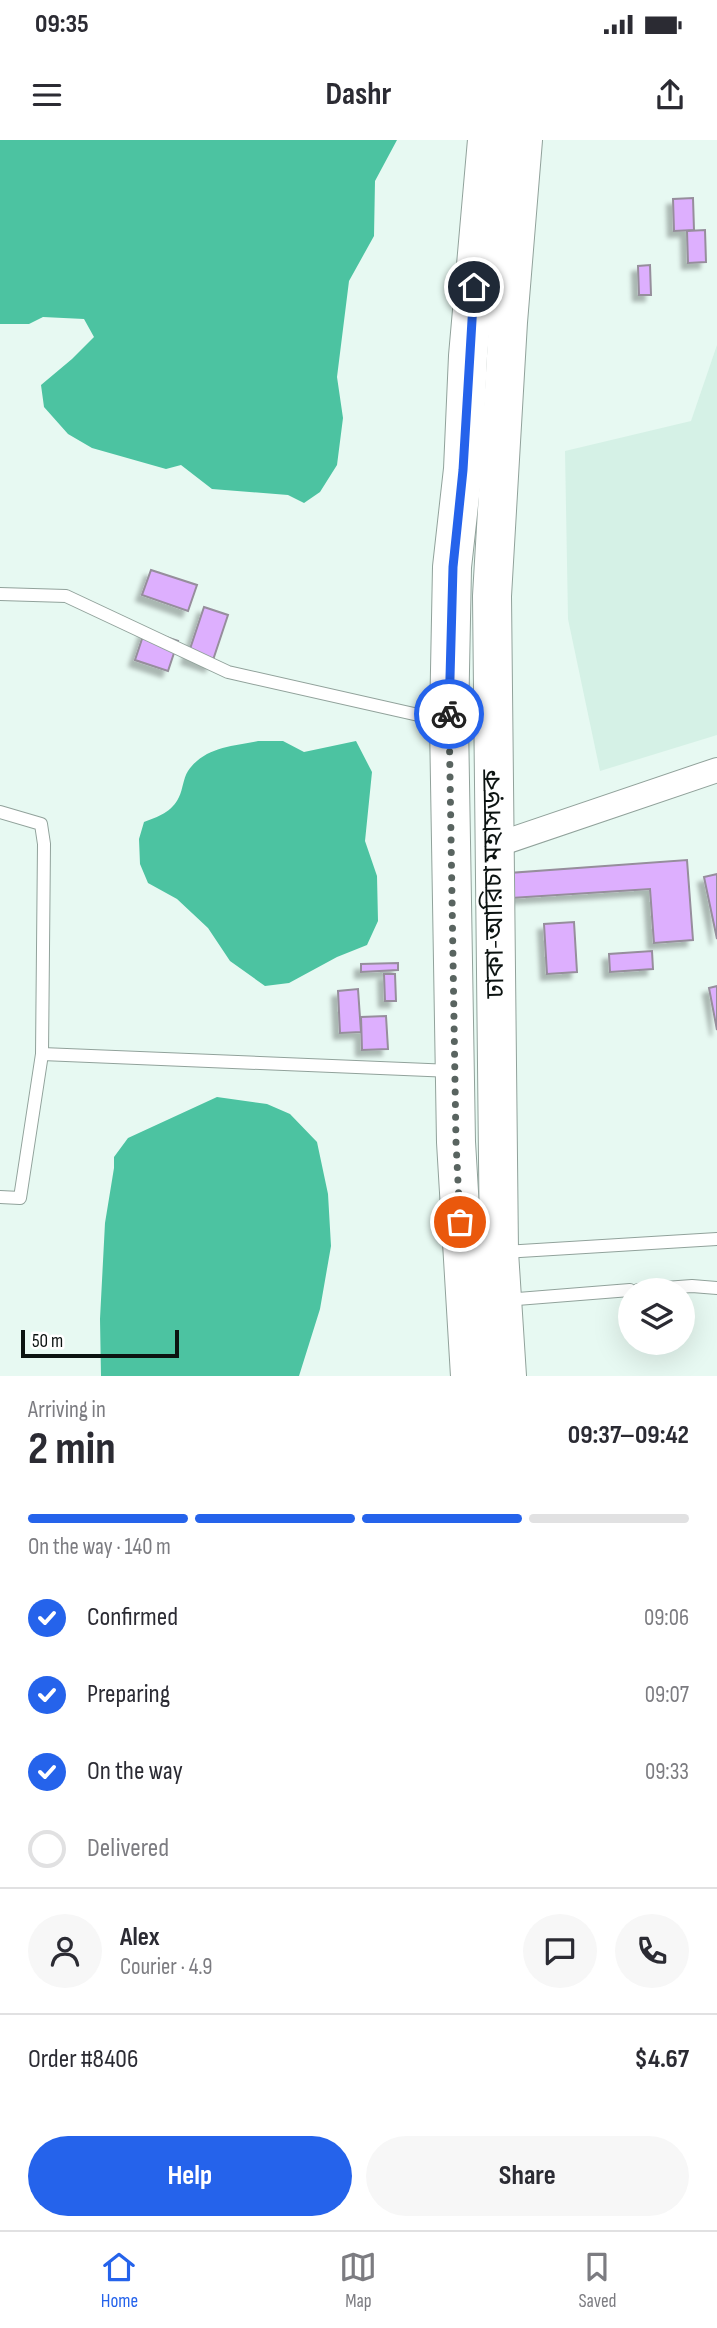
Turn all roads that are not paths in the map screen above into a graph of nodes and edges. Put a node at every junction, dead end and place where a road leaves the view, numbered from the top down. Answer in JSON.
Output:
{"nodes":[{"id":1,"x":487,"y":140,"type":"edge"},
{"id":2,"x":523,"y":140,"type":"edge"},
{"id":3,"x":0,"y":594,"type":"edge"},
{"id":4,"x":449,"y":722,"type":"junction"},
{"id":5,"x":717,"y":770,"type":"edge"},
{"id":6,"x":0,"y":812,"type":"edge"},
{"id":7,"x":494,"y":846,"type":"junction"},
{"id":8,"x":42,"y":1054,"type":"junction"},
{"id":9,"x":455,"y":1071,"type":"junction"},
{"id":10,"x":0,"y":1197,"type":"edge"},
{"id":11,"x":717,"y":1239,"type":"edge"},
{"id":12,"x":499,"y":1252,"type":"junction"},
{"id":13,"x":695,"y":1286,"type":"edge"},
{"id":14,"x":717,"y":1288,"type":"edge"},
{"id":15,"x":618,"y":1291,"type":"edge"},
{"id":16,"x":502,"y":1300,"type":"junction"},
{"id":17,"x":470,"y":1376,"type":"edge"},
{"id":18,"x":507,"y":1376,"type":"edge"}],
"edges":[{"from":1,"to":4,"type":"highway","name":"ঢাকা-আরিচা মহাসড়ক"},
{"from":2,"to":7,"type":"highway","name":"ঢাকা-আরিচা মহাসড়ক"},
{"from":3,"to":4,"type":"lane"},
{"from":4,"to":9,"type":"highway","name":"ঢাকা-আরিচা মহাসড়ক"},
{"from":5,"to":7,"type":"street"},
{"from":6,"to":8,"type":"lane"},
{"from":7,"to":12,"type":"highway","name":"ঢাকা-আরিচা মহাসড়ক"},
{"from":8,"to":9,"type":"lane"},
{"from":8,"to":10,"type":"lane"},
{"from":9,"to":17,"type":"highway","name":"ঢাকা-আরিচা মহাসড়ক"},
{"from":11,"to":12,"type":"lane"},
{"from":12,"to":16,"type":"highway","name":"ঢাকা-আরিচা মহাসড়ক"},
{"from":13,"to":14,"type":"lane"},
{"from":15,"to":16,"type":"lane"},
{"from":16,"to":18,"type":"highway","name":"ঢাকা-আরিচা মহাসড়ক"}]}
